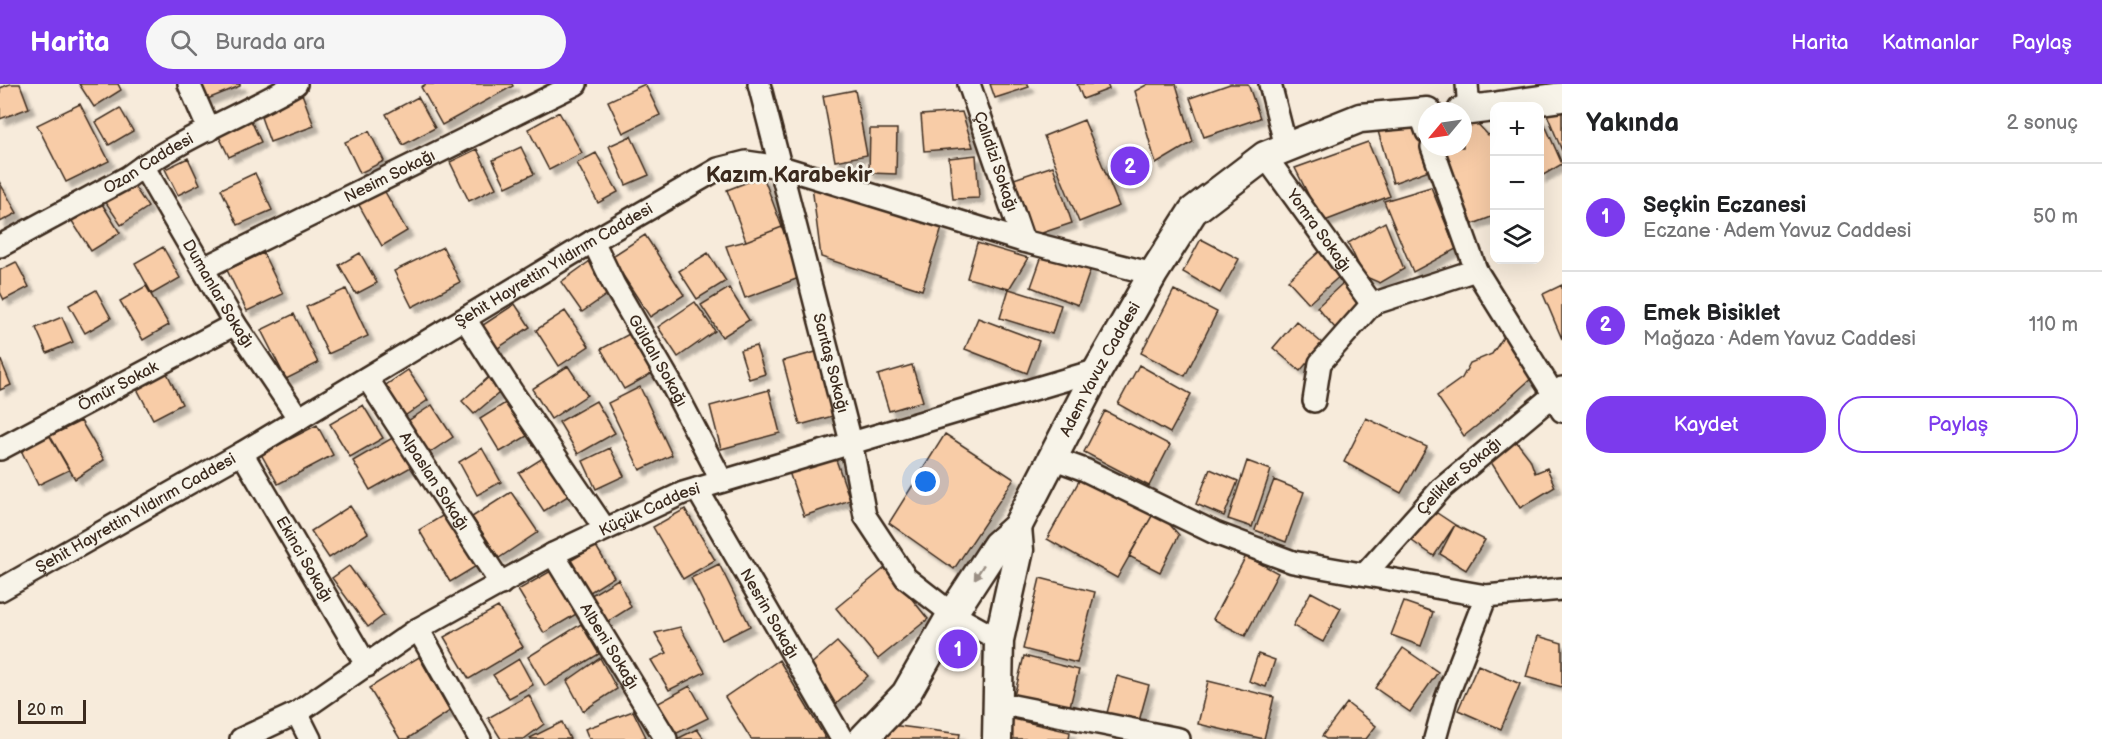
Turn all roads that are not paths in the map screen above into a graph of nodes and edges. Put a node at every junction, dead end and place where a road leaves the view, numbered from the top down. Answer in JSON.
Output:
{"nodes":[{"id":1,"x":189,"y":84,"type":"edge"},
{"id":2,"x":296,"y":84,"type":"edge"},
{"id":3,"x":576,"y":84,"type":"edge"},
{"id":4,"x":759,"y":84,"type":"edge"},
{"id":5,"x":969,"y":84,"type":"edge"},
{"id":6,"x":1270,"y":84,"type":"edge"},
{"id":7,"x":1562,"y":98,"type":"edge"},
{"id":8,"x":1478,"y":104,"type":"edge"},
{"id":9,"x":1418,"y":119,"type":"edge"},
{"id":10,"x":209,"y":130,"type":"junction"},
{"id":11,"x":1275,"y":152,"type":"junction"},
{"id":12,"x":1435,"y":156,"type":"edge"},
{"id":13,"x":143,"y":166,"type":"junction"},
{"id":14,"x":781,"y":167,"type":"junction"},
{"id":15,"x":593,"y":241,"type":"junction"},
{"id":16,"x":1023,"y":241,"type":"junction"},
{"id":17,"x":0,"y":246,"type":"edge"},
{"id":18,"x":204,"y":268,"type":"junction"},
{"id":19,"x":1476,"y":270,"type":"junction"},
{"id":20,"x":1153,"y":274,"type":"junction"},
{"id":21,"x":1372,"y":304,"type":"junction"},
{"id":22,"x":465,"y":319,"type":"junction"},
{"id":23,"x":235,"y":324,"type":"junction"},
{"id":24,"x":1098,"y":370,"type":"junction"},
{"id":25,"x":367,"y":378,"type":"junction"},
{"id":26,"x":1559,"y":398,"type":"edge"},
{"id":27,"x":1314,"y":401,"type":"dead end"},
{"id":28,"x":299,"y":419,"type":"junction"},
{"id":29,"x":851,"y":442,"type":"junction"},
{"id":30,"x":0,"y":449,"type":"edge"},
{"id":31,"x":242,"y":453,"type":"junction"},
{"id":32,"x":1052,"y":458,"type":"junction"},
{"id":33,"x":722,"y":481,"type":"junction"},
{"id":34,"x":697,"y":489,"type":"junction"},
{"id":35,"x":1017,"y":527,"type":"junction"},
{"id":36,"x":605,"y":529,"type":"junction"},
{"id":37,"x":553,"y":554,"type":"junction"},
{"id":38,"x":1365,"y":574,"type":"junction"},
{"id":39,"x":501,"y":584,"type":"junction"},
{"id":40,"x":1562,"y":589,"type":"edge"},
{"id":41,"x":0,"y":590,"type":"edge"},
{"id":42,"x":1486,"y":596,"type":"junction"},
{"id":43,"x":952,"y":614,"type":"junction"},
{"id":44,"x":418,"y":629,"type":"junction"},
{"id":45,"x":999,"y":640,"type":"junction"},
{"id":46,"x":367,"y":666,"type":"junction"},
{"id":47,"x":999,"y":703,"type":"junction"},
{"id":48,"x":297,"y":713,"type":"junction"},
{"id":49,"x":241,"y":739,"type":"edge"},
{"id":50,"x":310,"y":739,"type":"edge"},
{"id":51,"x":480,"y":739,"type":"edge"},
{"id":52,"x":666,"y":739,"type":"edge"},
{"id":53,"x":842,"y":739,"type":"edge"},
{"id":54,"x":863,"y":739,"type":"edge"},
{"id":55,"x":997,"y":739,"type":"edge"},
{"id":56,"x":1179,"y":739,"type":"edge"},
{"id":57,"x":1435,"y":739,"type":"edge"}],
"edges":[{"from":1,"to":10,"type":"street"},
{"from":2,"to":10,"type":"street","name":"Ozan Caddesi"},
{"from":3,"to":18,"type":"street","name":"Nesim Sokağı"},
{"from":4,"to":14,"type":"street","name":"Sarıtaş Sokağı"},
{"from":5,"to":16,"type":"street","name":"Çalıdizi Sokağı"},
{"from":6,"to":11,"type":"street"},
{"from":7,"to":8,"type":"main road"},
{"from":9,"to":11,"type":"main road","name":"Adem Yavuz Caddesi"},
{"from":10,"to":13,"type":"street","name":"Ozan Caddesi"},
{"from":11,"to":20,"type":"main road","name":"Adem Yavuz Caddesi"},
{"from":11,"to":21,"type":"street","name":"Yomra Sokağı"},
{"from":12,"to":19,"type":"street"},
{"from":13,"to":17,"type":"street","name":"Ozan Caddesi"},
{"from":13,"to":18,"type":"street","name":"Dumanlar Sokağı"},
{"from":14,"to":15,"type":"street","name":"Şehit Hayrettin Yıldırım Caddesi"},
{"from":14,"to":16,"type":"street","name":"Şehit Hayrettin Yıldırım Caddesi"},
{"from":14,"to":29,"type":"street","name":"Sarıtaş Sokağı"},
{"from":15,"to":22,"type":"street","name":"Şehit Hayrettin Yıldırım Caddesi"},
{"from":15,"to":33,"type":"street","name":"Güldalı Sokağı"},
{"from":16,"to":20,"type":"street","name":"Şehit Hayrettin Yıldırım Caddesi"},
{"from":18,"to":23,"type":"street","name":"Dumanlar Sokağı"},
{"from":19,"to":21,"type":"street"},
{"from":19,"to":26,"type":"street"},
{"from":20,"to":24,"type":"main road","name":"Adem Yavuz Caddesi"},
{"from":21,"to":27,"type":"street"},
{"from":22,"to":25,"type":"street","name":"Şehit Hayrettin Yıldırım Caddesi"},
{"from":22,"to":36,"type":"street"},
{"from":23,"to":28,"type":"street","name":"Dumanlar Sokağı"},
{"from":23,"to":30,"type":"street","name":"Ömür Sokak"},
{"from":24,"to":29,"type":"street","name":"Küçük Caddesi"},
{"from":24,"to":32,"type":"main road","name":"Adem Yavuz Caddesi"},
{"from":25,"to":28,"type":"street","name":"Şehit Hayrettin Yıldırım Caddesi"},
{"from":25,"to":39,"type":"street","name":"Alpaslan Sokağı"},
{"from":26,"to":38,"type":"street","name":"Çelikler Sokağı"},
{"from":28,"to":31,"type":"street","name":"Şehit Hayrettin Yıldırım Caddesi"},
{"from":29,"to":33,"type":"street","name":"Küçük Caddesi"},
{"from":29,"to":43,"type":"street","name":"Sarıtaş Sokağı"},
{"from":31,"to":41,"type":"street","name":"Şehit Hayrettin Yıldırım Caddesi"},
{"from":31,"to":46,"type":"street","name":"Ekinci Sokağı"},
{"from":32,"to":35,"type":"main road","name":"Adem Yavuz Caddesi"},
{"from":32,"to":38,"type":"street"},
{"from":33,"to":34,"type":"street","name":"Küçük Caddesi"},
{"from":34,"to":36,"type":"street","name":"Küçük Caddesi"},
{"from":34,"to":53,"type":"street","name":"Nesrin Sokağı"},
{"from":35,"to":43,"type":"main road","name":"Adem Yavuz Caddesi","one_way":true},
{"from":35,"to":45,"type":"main road"},
{"from":36,"to":37,"type":"street","name":"Küçük Caddesi"},
{"from":37,"to":39,"type":"street","name":"Küçük Caddesi"},
{"from":37,"to":52,"type":"street","name":"Albeni Sokağı"},
{"from":38,"to":42,"type":"street"},
{"from":39,"to":44,"type":"street","name":"Küçük Caddesi"},
{"from":40,"to":42,"type":"street"},
{"from":42,"to":57,"type":"street"},
{"from":43,"to":45,"type":"street","name":"Sarıtaş Sokağı"},
{"from":43,"to":54,"type":"main road","name":"Adem Yavuz Caddesi"},
{"from":44,"to":46,"type":"street","name":"Küçük Caddesi"},
{"from":44,"to":51,"type":"street"},
{"from":45,"to":47,"type":"main road"},
{"from":46,"to":48,"type":"street","name":"Küçük Caddesi"},
{"from":47,"to":55,"type":"main road"},
{"from":47,"to":56,"type":"street"},
{"from":48,"to":49,"type":"street","name":"Küçük Caddesi"},
{"from":48,"to":50,"type":"street"}]}
